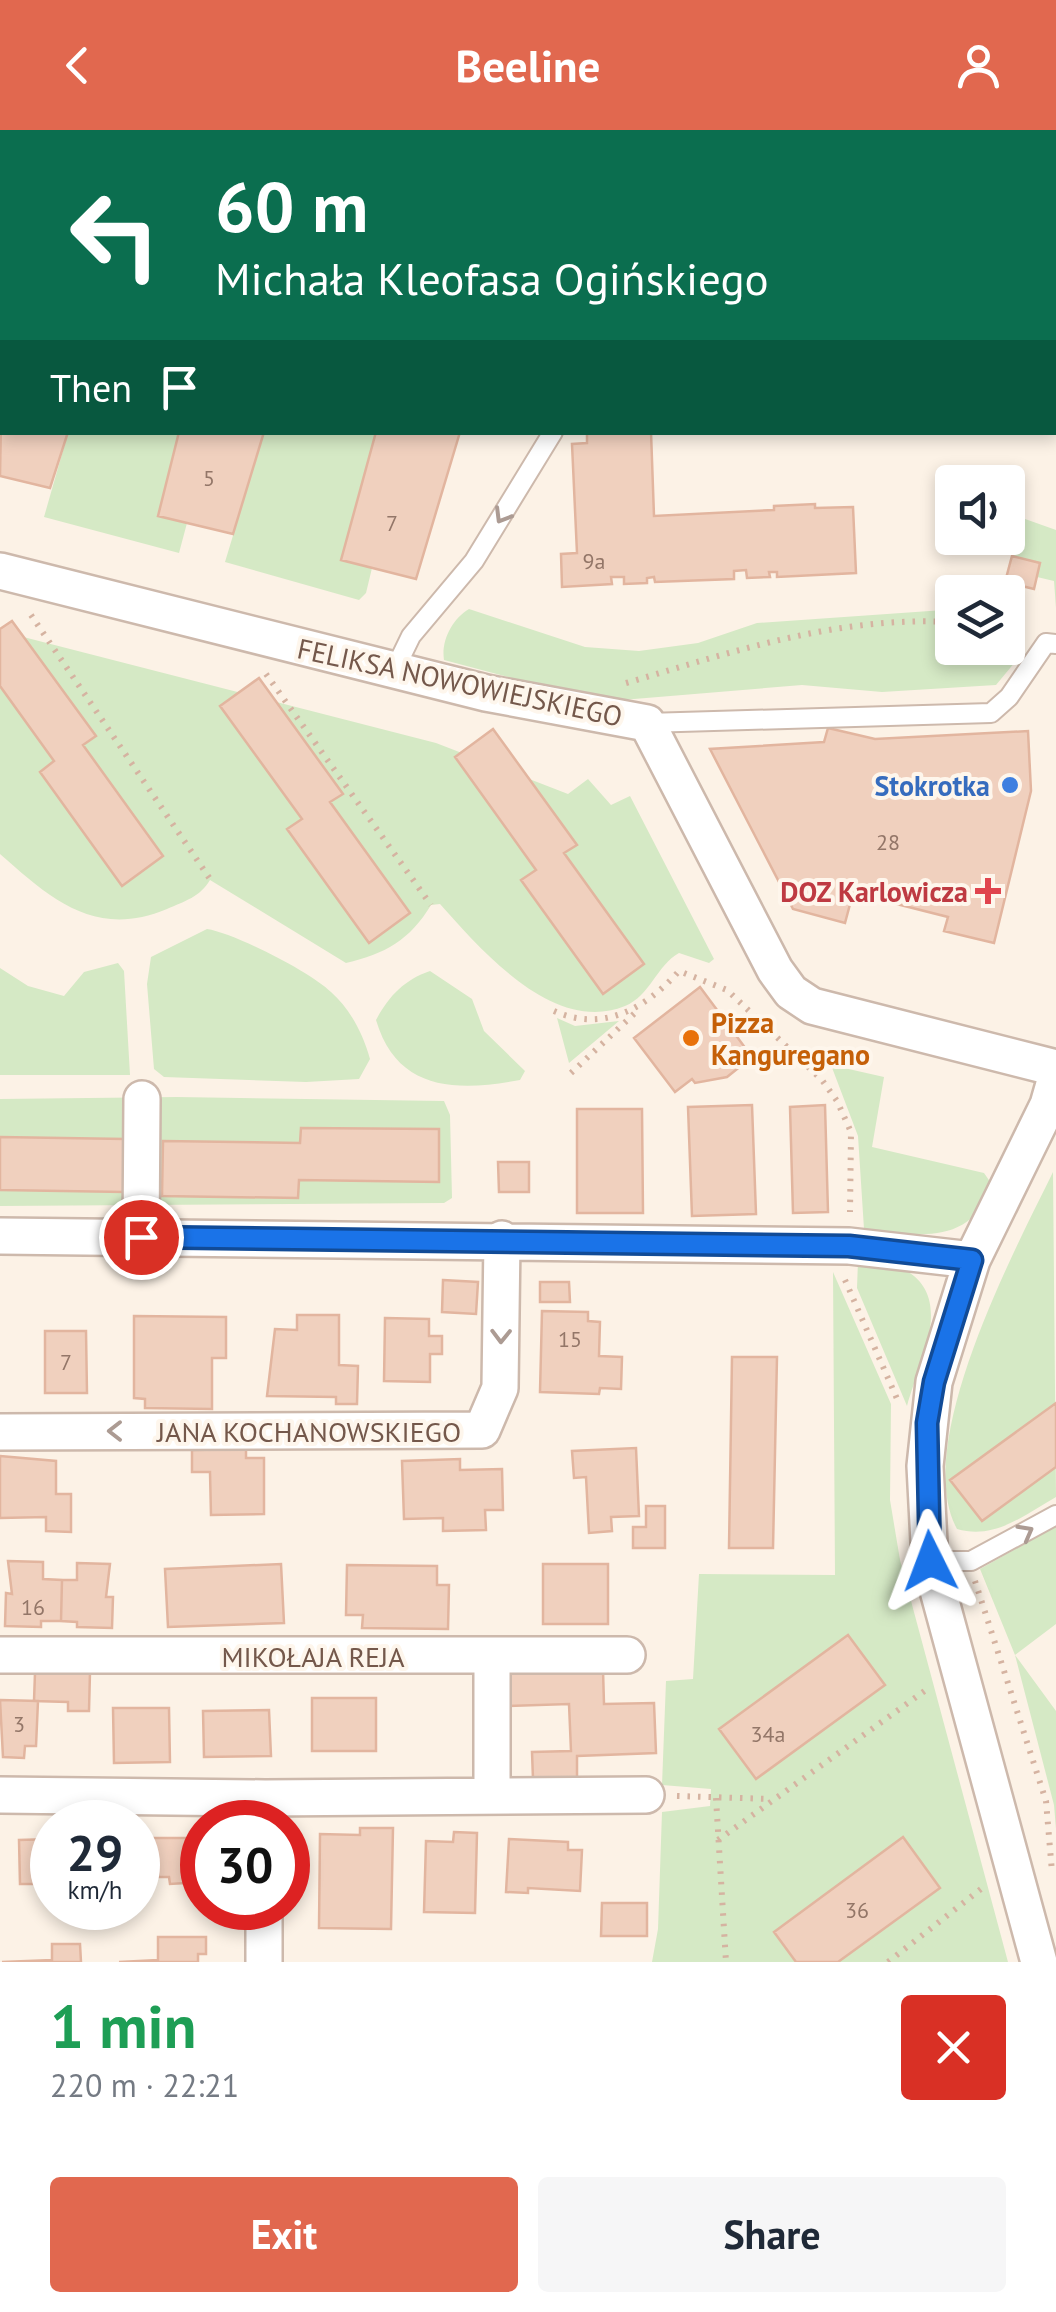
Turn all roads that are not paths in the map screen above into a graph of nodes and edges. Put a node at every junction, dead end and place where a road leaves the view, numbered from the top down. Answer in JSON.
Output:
{"nodes":[{"id":1,"x":550,"y":435,"type":"edge"},
{"id":2,"x":0,"y":572,"type":"edge"},
{"id":3,"x":1056,"y":644,"type":"edge"},
{"id":4,"x":394,"y":671,"type":"junction"},
{"id":5,"x":646,"y":723,"type":"junction"},
{"id":6,"x":1056,"y":1068,"type":"edge"},
{"id":7,"x":1056,"y":1077,"type":"edge"},
{"id":8,"x":142,"y":1100,"type":"dead end"},
{"id":9,"x":0,"y":1236,"type":"edge"},
{"id":10,"x":141,"y":1237,"type":"junction"},
{"id":11,"x":502,"y":1239,"type":"junction"},
{"id":12,"x":972,"y":1260,"type":"junction"},
{"id":13,"x":0,"y":1432,"type":"edge"},
{"id":14,"x":1056,"y":1515,"type":"edge"},
{"id":15,"x":930,"y":1561,"type":"junction"},
{"id":16,"x":0,"y":1655,"type":"edge"},
{"id":17,"x":627,"y":1655,"type":"dead end"},
{"id":18,"x":492,"y":1657,"type":"junction"},
{"id":19,"x":492,"y":1794,"type":"junction"},
{"id":20,"x":646,"y":1794,"type":"road end"},
{"id":21,"x":0,"y":1795,"type":"edge"},
{"id":22,"x":180,"y":1805,"type":"edge"},
{"id":23,"x":310,"y":1807,"type":"edge"},
{"id":24,"x":264,"y":1930,"type":"edge"},
{"id":25,"x":264,"y":1962,"type":"edge"},
{"id":26,"x":284,"y":1962,"type":"edge"},
{"id":27,"x":1039,"y":1962,"type":"edge"}],
"edges":[{"from":1,"to":4,"type":"lane","one_way":true},
{"from":2,"to":4,"type":"street","name":"FELIKSA NOWOWIEJSKIEGO"},
{"from":3,"to":5,"type":"lane"},
{"from":4,"to":5,"type":"street","name":"FELIKSA NOWOWIEJSKIEGO"},
{"from":5,"to":6,"type":"street","name":"FELIKSA NOWOWIEJSKIEGO"},
{"from":7,"to":12,"type":"street"},
{"from":8,"to":10,"type":"street"},
{"from":9,"to":10,"type":"street"},
{"from":10,"to":11,"type":"street"},
{"from":11,"to":12,"type":"street"},
{"from":11,"to":13,"type":"street","name":"JANA KOCHANOWSKIEGO","one_way":true},
{"from":12,"to":15,"type":"street"},
{"from":15,"to":14,"type":"lane","one_way":true},
{"from":15,"to":27,"type":"street"},
{"from":16,"to":18,"type":"street","name":"MIKOŁAJA REJA"},
{"from":17,"to":18,"type":"street","name":"MIKOŁAJA REJA"},
{"from":18,"to":19,"type":"street"},
{"from":19,"to":20,"type":"street"},
{"from":19,"to":23,"type":"street"},
{"from":21,"to":22,"type":"street"},
{"from":24,"to":25,"type":"street"},
{"from":25,"to":26,"type":"lane"}]}
